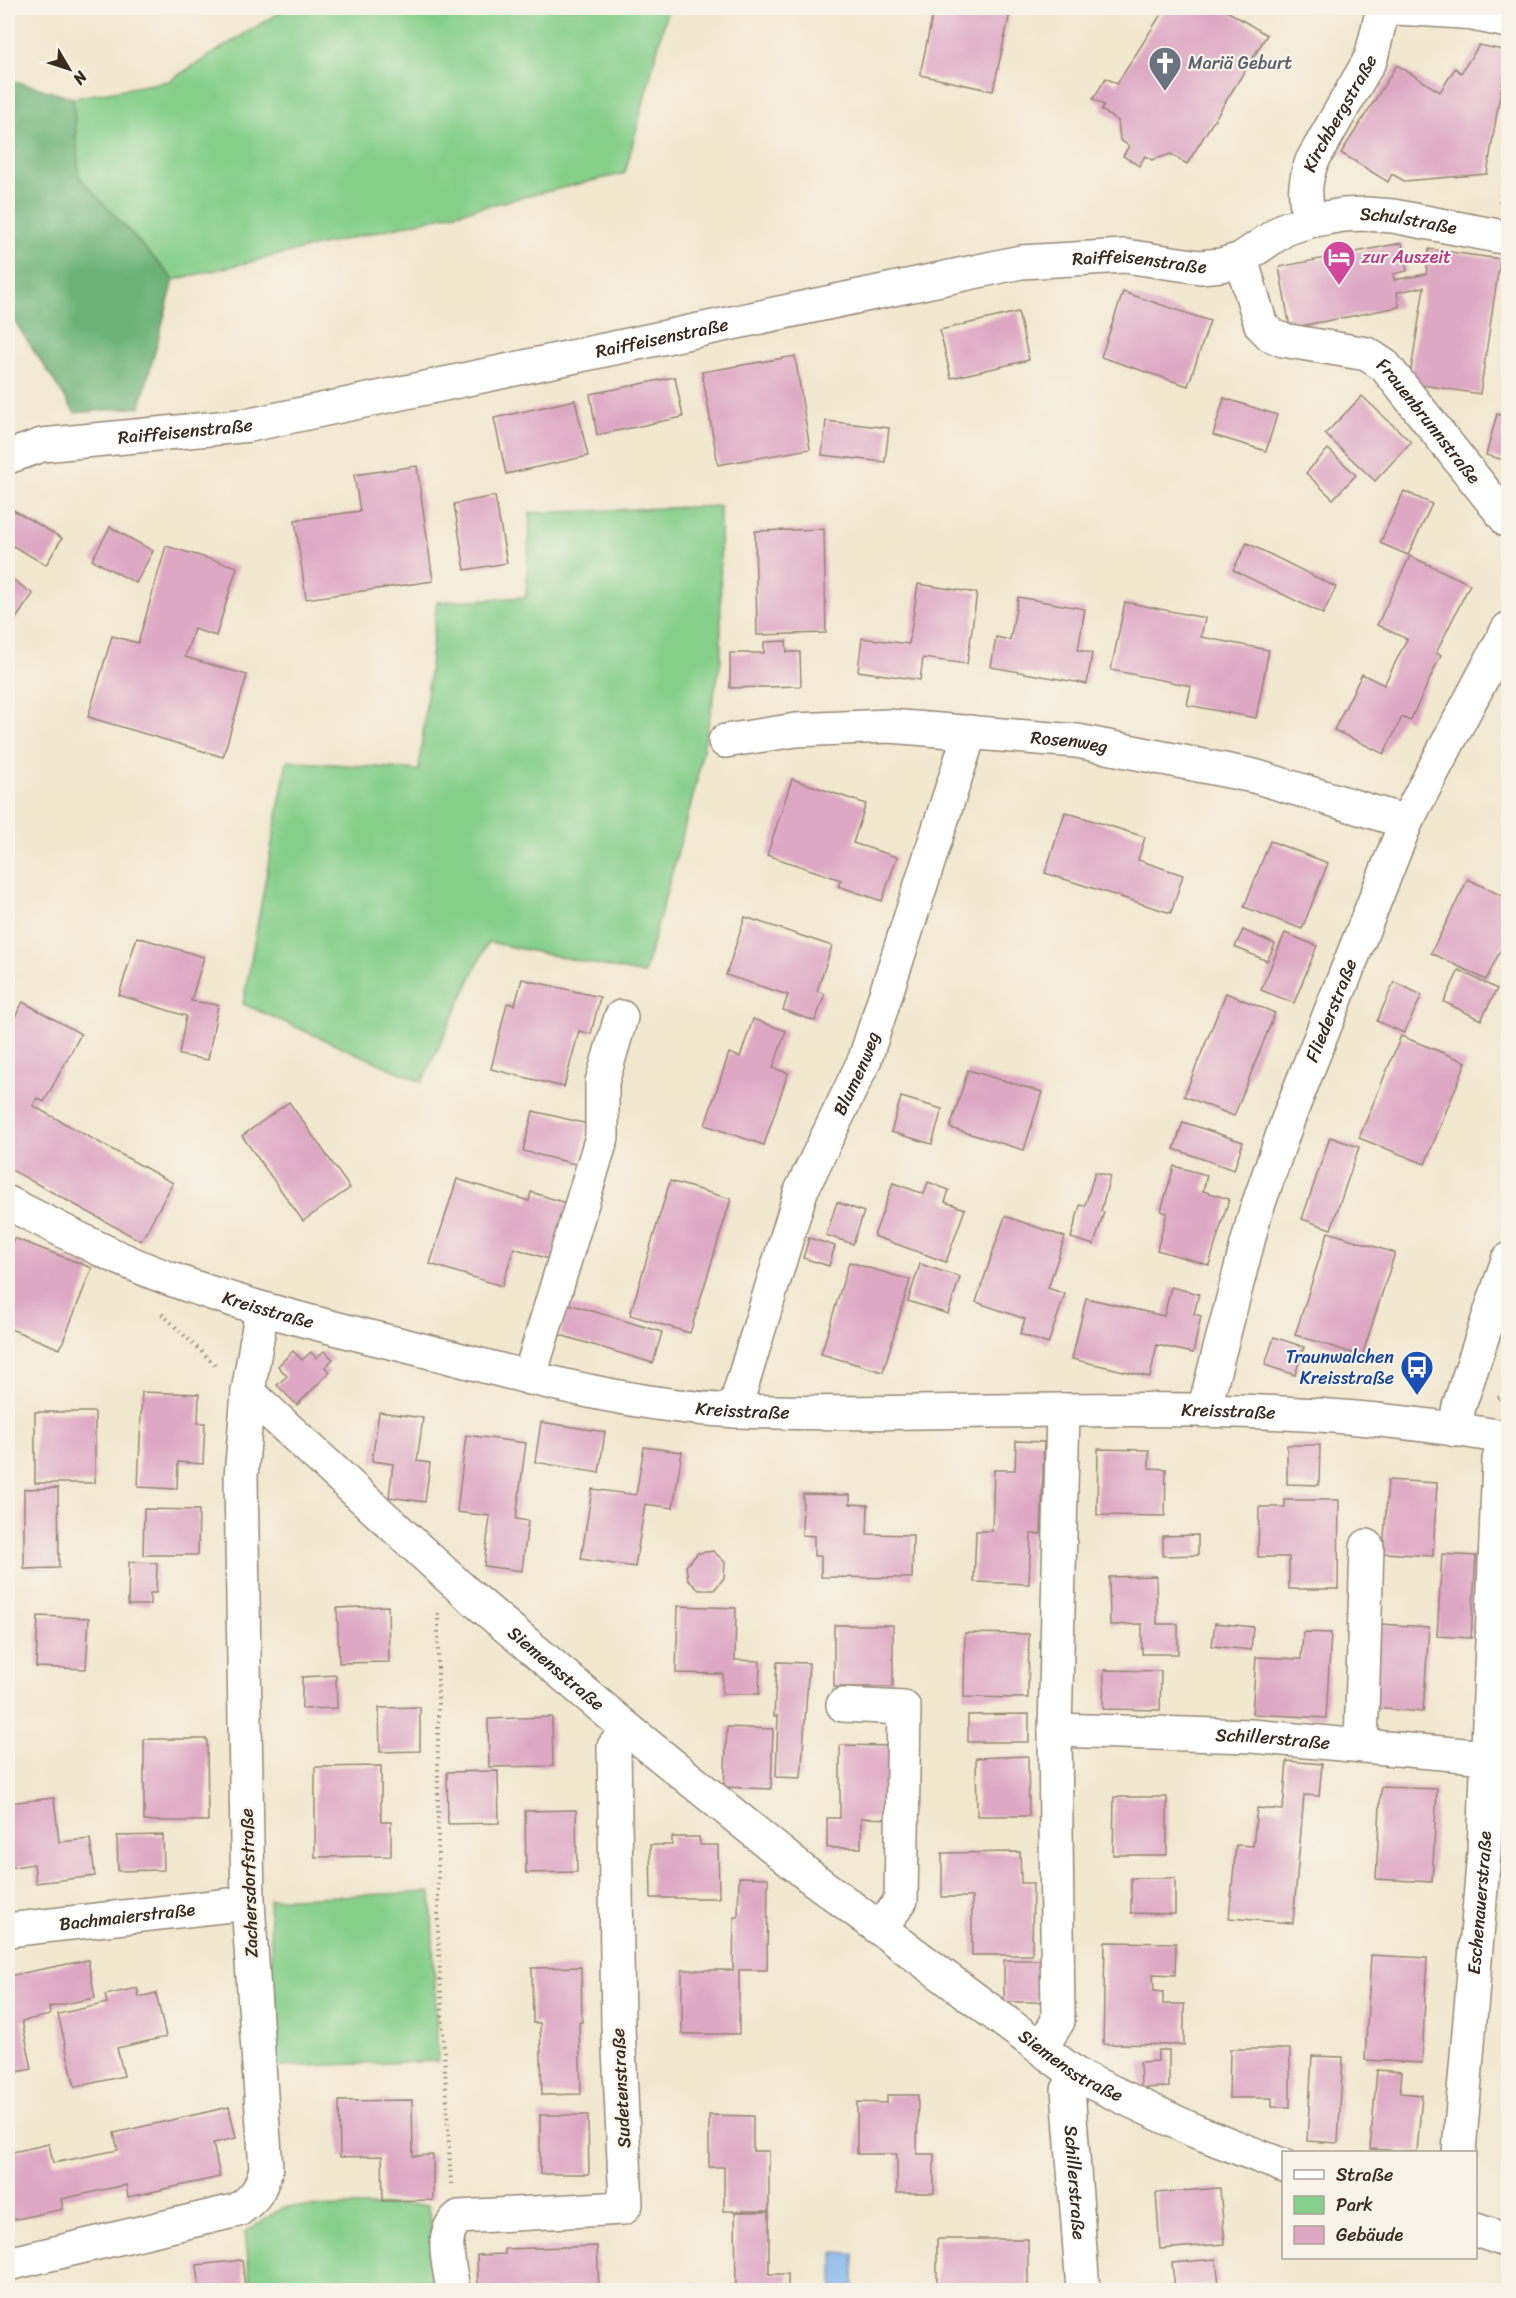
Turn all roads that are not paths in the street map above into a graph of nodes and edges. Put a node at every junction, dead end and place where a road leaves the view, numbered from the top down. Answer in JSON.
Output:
{"nodes":[{"id":1,"x":1383,"y":8,"type":"edge"},
{"id":2,"x":1396,"y":8,"type":"edge"},
{"id":3,"x":1509,"y":21,"type":"edge"},
{"id":4,"x":1309,"y":221,"type":"junction"},
{"id":5,"x":1509,"y":238,"type":"edge"},
{"id":6,"x":1241,"y":259,"type":"junction"},
{"id":7,"x":8,"y":457,"type":"edge"},
{"id":8,"x":1509,"y":521,"type":"edge"},
{"id":9,"x":1509,"y":629,"type":"edge"},
{"id":10,"x":970,"y":732,"type":"junction"},
{"id":11,"x":725,"y":741,"type":"dead end"},
{"id":12,"x":1406,"y":822,"type":"junction"},
{"id":13,"x":621,"y":1017,"type":"dead end"},
{"id":14,"x":8,"y":1203,"type":"edge"},
{"id":15,"x":1509,"y":1260,"type":"edge"},
{"id":16,"x":262,"y":1309,"type":"junction"},
{"id":17,"x":529,"y":1378,"type":"junction"},
{"id":18,"x":248,"y":1392,"type":"junction"},
{"id":19,"x":1063,"y":1410,"type":"junction"},
{"id":20,"x":1204,"y":1410,"type":"junction"},
{"id":21,"x":734,"y":1411,"type":"junction"},
{"id":22,"x":1455,"y":1430,"type":"junction"},
{"id":23,"x":1506,"y":1437,"type":"edge"},
{"id":24,"x":1367,"y":1546,"type":"dead end"},
{"id":25,"x":843,"y":1705,"type":"dead end"},
{"id":26,"x":629,"y":1730,"type":"junction"},
{"id":27,"x":1056,"y":1730,"type":"junction"},
{"id":28,"x":1361,"y":1745,"type":"junction"},
{"id":29,"x":1487,"y":1757,"type":"junction"},
{"id":30,"x":1496,"y":1853,"type":"edge"},
{"id":31,"x":248,"y":1903,"type":"junction"},
{"id":32,"x":881,"y":1928,"type":"junction"},
{"id":33,"x":8,"y":1930,"type":"edge"},
{"id":34,"x":1041,"y":2048,"type":"junction"},
{"id":35,"x":1078,"y":2076,"type":"junction"},
{"id":36,"x":1459,"y":2151,"type":"edge"},
{"id":37,"x":1282,"y":2165,"type":"edge"},
{"id":38,"x":1477,"y":2230,"type":"edge"},
{"id":39,"x":1509,"y":2241,"type":"edge"},
{"id":40,"x":8,"y":2264,"type":"edge"},
{"id":41,"x":453,"y":2290,"type":"edge"},
{"id":42,"x":1083,"y":2290,"type":"edge"}],
"edges":[{"from":1,"to":4,"type":"street","name":"Kirchbergstraße"},
{"from":2,"to":3,"type":"street"},
{"from":4,"to":5,"type":"street","name":"Schulstraße"},
{"from":4,"to":6,"type":"street","name":"Raiffeisenstraße"},
{"from":6,"to":7,"type":"street","name":"Raiffeisenstraße"},
{"from":6,"to":8,"type":"street","name":"Frauenbrunnstraße"},
{"from":9,"to":12,"type":"street","name":"Fliederstraße"},
{"from":10,"to":11,"type":"street","name":"Rosenweg"},
{"from":10,"to":12,"type":"street","name":"Rosenweg"},
{"from":10,"to":21,"type":"street","name":"Blumenweg"},
{"from":12,"to":20,"type":"street","name":"Fliederstraße"},
{"from":13,"to":17,"type":"street"},
{"from":14,"to":16,"type":"street","name":"Kreisstraße"},
{"from":15,"to":22,"type":"street"},
{"from":16,"to":17,"type":"street","name":"Kreisstraße"},
{"from":16,"to":18,"type":"street","name":"Zachersdorfstraße"},
{"from":17,"to":21,"type":"street","name":"Kreisstraße"},
{"from":18,"to":26,"type":"street","name":"Siemensstraße"},
{"from":18,"to":31,"type":"street","name":"Zachersdorfstraße"},
{"from":19,"to":20,"type":"street","name":"Kreisstraße"},
{"from":19,"to":21,"type":"street","name":"Kreisstraße"},
{"from":19,"to":27,"type":"street"},
{"from":20,"to":22,"type":"street","name":"Kreisstraße"},
{"from":22,"to":23,"type":"street","name":"Kreisstraße"},
{"from":23,"to":29,"type":"street","name":"Eschenauerstraße"},
{"from":24,"to":28,"type":"street"},
{"from":25,"to":32,"type":"street"},
{"from":26,"to":32,"type":"street","name":"Siemensstraße"},
{"from":26,"to":41,"type":"street","name":"Sudetenstraße"},
{"from":27,"to":28,"type":"street","name":"Schillerstraße"},
{"from":27,"to":34,"type":"street"},
{"from":28,"to":29,"type":"street","name":"Schillerstraße"},
{"from":29,"to":30,"type":"street","name":"Eschenauerstraße"},
{"from":30,"to":36,"type":"street","name":"Eschenauerstraße"},
{"from":31,"to":33,"type":"street","name":"Bachmaierstraße"},
{"from":31,"to":40,"type":"street","name":"Zachersdorfstraße"},
{"from":32,"to":34,"type":"street","name":"Siemensstraße"},
{"from":34,"to":35,"type":"street","name":"Siemensstraße"},
{"from":35,"to":37,"type":"street","name":"Siemensstraße"},
{"from":35,"to":42,"type":"street","name":"Schillerstraße"},
{"from":38,"to":39,"type":"street"}]}
